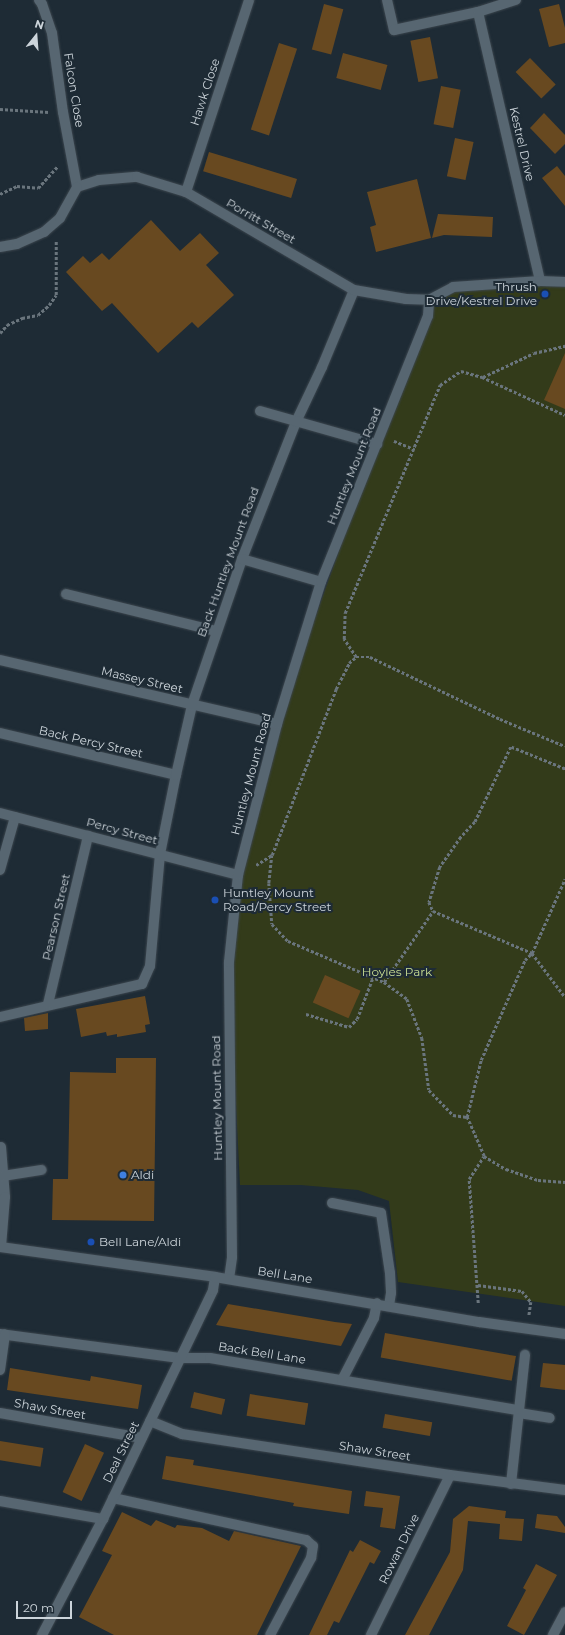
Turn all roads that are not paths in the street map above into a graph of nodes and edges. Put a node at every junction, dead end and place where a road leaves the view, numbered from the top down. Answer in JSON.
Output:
{"nodes":[{"id":1,"x":39,"y":0,"type":"edge"},
{"id":2,"x":249,"y":0,"type":"edge"},
{"id":3,"x":387,"y":0,"type":"edge"},
{"id":4,"x":516,"y":0,"type":"edge"},
{"id":5,"x":478,"y":12,"type":"junction"},
{"id":6,"x":77,"y":187,"type":"junction"},
{"id":7,"x":186,"y":192,"type":"junction"},
{"id":8,"x":0,"y":247,"type":"edge"},
{"id":9,"x":540,"y":281,"type":"junction"},
{"id":10,"x":565,"y":282,"type":"edge"},
{"id":11,"x":354,"y":290,"type":"junction"},
{"id":12,"x":429,"y":300,"type":"junction"},
{"id":13,"x":260,"y":411,"type":"dead end"},
{"id":14,"x":296,"y":422,"type":"junction"},
{"id":15,"x":379,"y":440,"type":"junction"},
{"id":16,"x":242,"y":560,"type":"junction"},
{"id":17,"x":321,"y":582,"type":"junction"},
{"id":18,"x":66,"y":594,"type":"dead end"},
{"id":19,"x":216,"y":631,"type":"junction"},
{"id":20,"x":0,"y":660,"type":"edge"},
{"id":21,"x":192,"y":705,"type":"junction"},
{"id":22,"x":277,"y":724,"type":"junction"},
{"id":23,"x":0,"y":734,"type":"edge"},
{"id":24,"x":176,"y":775,"type":"junction"},
{"id":25,"x":0,"y":813,"type":"edge"},
{"id":26,"x":15,"y":817,"type":"junction"},
{"id":27,"x":88,"y":836,"type":"junction"},
{"id":28,"x":160,"y":854,"type":"junction"},
{"id":29,"x":0,"y":870,"type":"edge"},
{"id":30,"x":239,"y":872,"type":"junction"},
{"id":31,"x":48,"y":1004,"type":"junction"},
{"id":32,"x":0,"y":1017,"type":"edge"},
{"id":33,"x":0,"y":1148,"type":"edge"},
{"id":34,"x":42,"y":1170,"type":"dead end"},
{"id":35,"x":3,"y":1176,"type":"junction"},
{"id":36,"x":332,"y":1203,"type":"dead end"},
{"id":37,"x":1,"y":1247,"type":"edge"},
{"id":38,"x":215,"y":1277,"type":"junction"},
{"id":39,"x":229,"y":1279,"type":"junction"},
{"id":40,"x":377,"y":1303,"type":"junction"},
{"id":41,"x":389,"y":1305,"type":"junction"},
{"id":42,"x":3,"y":1334,"type":"edge"},
{"id":43,"x":565,"y":1334,"type":"edge"},
{"id":44,"x":525,"y":1355,"type":"dead end"},
{"id":45,"x":181,"y":1358,"type":"junction"},
{"id":46,"x":0,"y":1370,"type":"edge"},
{"id":47,"x":342,"y":1380,"type":"junction"},
{"id":48,"x":519,"y":1412,"type":"junction"},
{"id":49,"x":0,"y":1414,"type":"edge"},
{"id":50,"x":550,"y":1418,"type":"dead end"},
{"id":51,"x":150,"y":1421,"type":"junction"},
{"id":52,"x":142,"y":1438,"type":"junction"},
{"id":53,"x":450,"y":1475,"type":"junction"},
{"id":54,"x":511,"y":1484,"type":"junction"},
{"id":55,"x":565,"y":1490,"type":"edge"},
{"id":56,"x":113,"y":1498,"type":"junction"},
{"id":57,"x":0,"y":1501,"type":"edge"},
{"id":58,"x":103,"y":1519,"type":"junction"},
{"id":59,"x":565,"y":1612,"type":"edge"},
{"id":60,"x":42,"y":1635,"type":"edge"},
{"id":61,"x":270,"y":1635,"type":"edge"},
{"id":62,"x":371,"y":1635,"type":"edge"},
{"id":63,"x":553,"y":1635,"type":"edge"}],
"edges":[{"from":1,"to":6,"type":"street","name":"Falcon Close"},
{"from":2,"to":7,"type":"street","name":"Hawk Close"},
{"from":3,"to":5,"type":"street"},
{"from":4,"to":5,"type":"street"},
{"from":5,"to":9,"type":"street","name":"Kestrel Drive"},
{"from":6,"to":7,"type":"street","name":"Porritt Street"},
{"from":6,"to":8,"type":"street"},
{"from":7,"to":11,"type":"street","name":"Porritt Street"},
{"from":9,"to":10,"type":"street"},
{"from":9,"to":12,"type":"street"},
{"from":11,"to":12,"type":"street","name":"Porritt Street"},
{"from":11,"to":14,"type":"street","name":"Back Huntley Mount Road"},
{"from":12,"to":15,"type":"street","name":"Huntley Mount Road"},
{"from":13,"to":14,"type":"street"},
{"from":14,"to":15,"type":"street"},
{"from":14,"to":16,"type":"street","name":"Back Huntley Mount Road"},
{"from":15,"to":17,"type":"street","name":"Huntley Mount Road"},
{"from":16,"to":17,"type":"street"},
{"from":16,"to":19,"type":"street","name":"Back Huntley Mount Road"},
{"from":17,"to":22,"type":"street","name":"Huntley Mount Road"},
{"from":18,"to":19,"type":"street"},
{"from":19,"to":21,"type":"street","name":"Back Huntley Mount Road"},
{"from":20,"to":21,"type":"street","name":"Massey Street"},
{"from":21,"to":22,"type":"street","name":"Massey Street"},
{"from":21,"to":24,"type":"street","name":"Back Huntley Mount Road"},
{"from":22,"to":30,"type":"street","name":"Huntley Mount Road"},
{"from":23,"to":24,"type":"street","name":"Back Percy Street"},
{"from":24,"to":28,"type":"street","name":"Back Huntley Mount Road"},
{"from":25,"to":26,"type":"street","name":"Percy Street"},
{"from":26,"to":27,"type":"street","name":"Percy Street"},
{"from":26,"to":29,"type":"street"},
{"from":27,"to":28,"type":"street","name":"Percy Street"},
{"from":27,"to":31,"type":"street","name":"Pearson Street"},
{"from":28,"to":30,"type":"street","name":"Percy Street"},
{"from":28,"to":31,"type":"street","name":"Back Huntley Mount Road"},
{"from":30,"to":39,"type":"street","name":"Huntley Mount Road"},
{"from":31,"to":32,"type":"street"},
{"from":33,"to":35,"type":"street"},
{"from":34,"to":35,"type":"street"},
{"from":35,"to":37,"type":"street"},
{"from":36,"to":41,"type":"street"},
{"from":37,"to":38,"type":"street","name":"Bell Lane"},
{"from":38,"to":39,"type":"street","name":"Bell Lane"},
{"from":38,"to":45,"type":"street","name":"Deal Street"},
{"from":39,"to":40,"type":"street","name":"Bell Lane"},
{"from":40,"to":41,"type":"street","name":"Bell Lane"},
{"from":40,"to":47,"type":"street"},
{"from":41,"to":43,"type":"street","name":"Bell Lane"},
{"from":42,"to":45,"type":"street","name":"Back Bell Lane"},
{"from":42,"to":46,"type":"street"},
{"from":44,"to":48,"type":"street"},
{"from":45,"to":47,"type":"street","name":"Back Bell Lane"},
{"from":45,"to":51,"type":"street","name":"Deal Street"},
{"from":47,"to":48,"type":"street","name":"Back Bell Lane"},
{"from":48,"to":50,"type":"street","name":"Back Bell Lane"},
{"from":48,"to":54,"type":"street"},
{"from":49,"to":52,"type":"street","name":"Shaw Street"},
{"from":51,"to":52,"type":"street","name":"Deal Street"},
{"from":51,"to":53,"type":"street","name":"Shaw Street"},
{"from":52,"to":56,"type":"street","name":"Deal Street"},
{"from":53,"to":54,"type":"street","name":"Shaw Street"},
{"from":53,"to":62,"type":"street","name":"Rowan Drive"},
{"from":54,"to":55,"type":"street","name":"Shaw Street"},
{"from":56,"to":58,"type":"street","name":"Deal Street"},
{"from":56,"to":61,"type":"street"},
{"from":57,"to":58,"type":"street"},
{"from":58,"to":60,"type":"street","name":"Deal Street"},
{"from":59,"to":63,"type":"street"}]}
